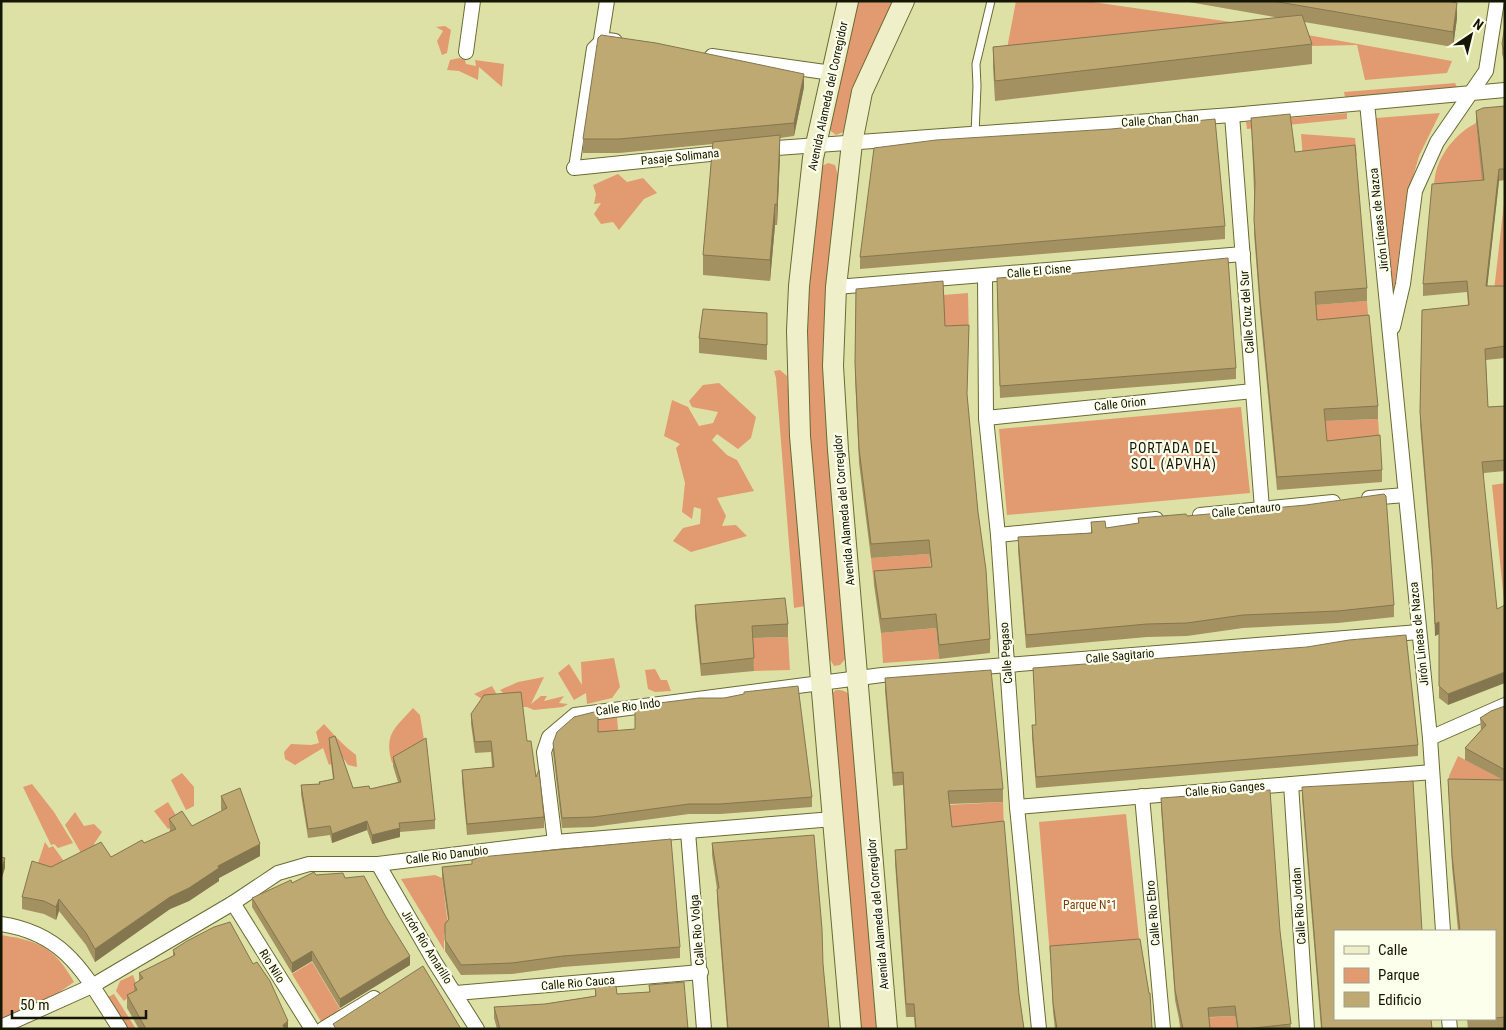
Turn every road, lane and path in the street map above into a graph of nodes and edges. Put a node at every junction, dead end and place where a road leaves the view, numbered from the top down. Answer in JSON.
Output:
{"nodes":[{"id":1,"x":473,"y":1,"type":"edge"},
{"id":2,"x":607,"y":1,"type":"edge"},
{"id":3,"x":848,"y":1,"type":"edge"},
{"id":4,"x":904,"y":1,"type":"edge"},
{"id":5,"x":991,"y":1,"type":"edge"},
{"id":6,"x":1497,"y":1,"type":"edge"},
{"id":7,"x":601,"y":39,"type":"junction"},
{"id":8,"x":630,"y":43,"type":"edge"},
{"id":9,"x":466,"y":52,"type":"dead end"},
{"id":10,"x":699,"y":54,"type":"edge"},
{"id":11,"x":832,"y":73,"type":"junction"},
{"id":12,"x":1505,"y":90,"type":"edge"},
{"id":13,"x":1471,"y":94,"type":"junction"},
{"id":14,"x":1367,"y":103,"type":"junction"},
{"id":15,"x":1232,"y":115,"type":"junction"},
{"id":16,"x":975,"y":134,"type":"junction"},
{"id":17,"x":816,"y":143,"type":"junction"},
{"id":18,"x":852,"y":143,"type":"junction"},
{"id":19,"x":574,"y":168,"type":"joint"},
{"id":20,"x":1243,"y":254,"type":"junction"},
{"id":21,"x":985,"y":276,"type":"junction"},
{"id":22,"x":836,"y":287,"type":"junction"},
{"id":23,"x":1391,"y":338,"type":"junction"},
{"id":24,"x":1253,"y":391,"type":"junction"},
{"id":25,"x":986,"y":418,"type":"junction"},
{"id":26,"x":1405,"y":495,"type":"junction"},
{"id":27,"x":1262,"y":509,"type":"junction"},
{"id":28,"x":998,"y":535,"type":"junction"},
{"id":29,"x":1419,"y":632,"type":"junction"},
{"id":30,"x":1006,"y":666,"type":"junction"},
{"id":31,"x":858,"y":678,"type":"junction"},
{"id":32,"x":821,"y":682,"type":"junction"},
{"id":33,"x":1505,"y":705,"type":"edge"},
{"id":34,"x":1430,"y":738,"type":"junction"},
{"id":35,"x":1432,"y":772,"type":"junction"},
{"id":36,"x":1291,"y":784,"type":"junction"},
{"id":37,"x":1142,"y":796,"type":"junction"},
{"id":38,"x":1017,"y":807,"type":"junction"},
{"id":39,"x":833,"y":819,"type":"junction"},
{"id":40,"x":688,"y":832,"type":"junction"},
{"id":41,"x":555,"y":842,"type":"junction"},
{"id":42,"x":378,"y":864,"type":"junction"},
{"id":43,"x":233,"y":903,"type":"junction"},
{"id":44,"x":1,"y":924,"type":"edge"},
{"id":45,"x":1443,"y":930,"type":"edge"},
{"id":46,"x":701,"y":972,"type":"junction"},
{"id":47,"x":92,"y":986,"type":"junction"},
{"id":48,"x":383,"y":992,"type":"edge"},
{"id":49,"x":456,"y":993,"type":"junction"},
{"id":50,"x":1,"y":1027,"type":"edge"},
{"id":51,"x":120,"y":1029,"type":"edge"},
{"id":52,"x":312,"y":1029,"type":"edge"},
{"id":53,"x":323,"y":1029,"type":"edge"},
{"id":54,"x":478,"y":1029,"type":"edge"},
{"id":55,"x":704,"y":1029,"type":"edge"},
{"id":56,"x":851,"y":1029,"type":"edge"},
{"id":57,"x":888,"y":1029,"type":"edge"},
{"id":58,"x":1039,"y":1029,"type":"edge"},
{"id":59,"x":1164,"y":1029,"type":"edge"},
{"id":60,"x":1307,"y":1029,"type":"edge"}],
"edges":[{"from":1,"to":9,"type":"street"},
{"from":2,"to":7,"type":"street"},
{"from":3,"to":11,"type":"main road","name":"Avenida Alameda del Corregidor"},
{"from":4,"to":18,"type":"main road","name":"Avenida Alameda del Corregidor"},
{"from":5,"to":16,"type":"lane"},
{"from":6,"to":13,"type":"street","name":"Jirón Líneas de Nazca"},
{"from":7,"to":8,"type":"street"},
{"from":7,"to":19,"type":"street"},
{"from":10,"to":11,"type":"street"},
{"from":11,"to":17,"type":"main road","name":"Avenida Alameda del Corregidor"},
{"from":12,"to":13,"type":"street","name":"Calle Chan Chan"},
{"from":13,"to":14,"type":"street","name":"Calle Chan Chan"},
{"from":13,"to":23,"type":"street","name":"Jirón Líneas de Nazca"},
{"from":14,"to":15,"type":"street","name":"Calle Chan Chan"},
{"from":14,"to":23,"type":"street","name":"Jirón Líneas de Nazca"},
{"from":15,"to":16,"type":"street","name":"Calle Chan Chan"},
{"from":15,"to":20,"type":"street","name":"Calle Cruz del Sur"},
{"from":16,"to":18,"type":"street","name":"Calle Chan Chan"},
{"from":17,"to":18,"type":"street","name":"Calle Chan Chan"},
{"from":17,"to":19,"type":"street","name":"Pasaje Solimana"},
{"from":17,"to":32,"type":"main road","name":"Avenida Alameda del Corregidor"},
{"from":18,"to":22,"type":"main road","name":"Avenida Alameda del Corregidor"},
{"from":20,"to":21,"type":"street","name":"Calle El Cisne"},
{"from":20,"to":24,"type":"street","name":"Calle Cruz del Sur"},
{"from":21,"to":22,"type":"street","name":"Calle El Cisne"},
{"from":21,"to":25,"type":"street","name":"Calle Pegaso"},
{"from":22,"to":31,"type":"main road","name":"Avenida Alameda del Corregidor"},
{"from":23,"to":26,"type":"street","name":"Jirón Líneas de Nazca"},
{"from":24,"to":25,"type":"street","name":"Calle Orion"},
{"from":24,"to":27,"type":"street","name":"Calle Cruz del Sur"},
{"from":25,"to":28,"type":"street","name":"Calle Pegaso"},
{"from":26,"to":27,"type":"street","name":"Calle Centauro"},
{"from":26,"to":29,"type":"street","name":"Jirón Líneas de Nazca"},
{"from":27,"to":28,"type":"street","name":"Calle Centauro"},
{"from":28,"to":30,"type":"street","name":"Calle Pegaso"},
{"from":29,"to":30,"type":"street","name":"Calle Sagitario"},
{"from":29,"to":34,"type":"street","name":"Jirón Líneas de Nazca"},
{"from":30,"to":31,"type":"street","name":"Calle Sagitario"},
{"from":30,"to":38,"type":"street","name":"Calle Pegaso"},
{"from":31,"to":32,"type":"street","name":"Calle Sagitario"},
{"from":31,"to":57,"type":"main road","name":"Avenida Alameda del Corregidor"},
{"from":32,"to":39,"type":"main road","name":"Avenida Alameda del Corregidor"},
{"from":32,"to":41,"type":"street","name":"Calle Rio Indo"},
{"from":33,"to":34,"type":"street"},
{"from":34,"to":35,"type":"street","name":"Jirón Líneas de Nazca"},
{"from":35,"to":36,"type":"street","name":"Calle Rio Ganges"},
{"from":35,"to":45,"type":"street","name":"Jirón Líneas de Nazca"},
{"from":36,"to":37,"type":"street","name":"Calle Rio Ganges"},
{"from":36,"to":60,"type":"street","name":"Calle Rio Jordan"},
{"from":37,"to":38,"type":"street","name":"Calle Rio Ganges"},
{"from":37,"to":59,"type":"street","name":"Calle Rio Ebro"},
{"from":38,"to":58,"type":"street","name":"Calle Pegaso"},
{"from":39,"to":40,"type":"street","name":"Calle Rio Danubio"},
{"from":39,"to":56,"type":"main road","name":"Avenida Alameda del Corregidor"},
{"from":40,"to":41,"type":"street","name":"Calle Rio Danubio"},
{"from":40,"to":46,"type":"street","name":"Calle Rio Volga"},
{"from":41,"to":42,"type":"street","name":"Calle Rio Danubio"},
{"from":42,"to":43,"type":"street","name":"Calle Rio Danubio"},
{"from":42,"to":49,"type":"street","name":"Jirón Río Amarillo"},
{"from":43,"to":47,"type":"street","name":"Calle Rio Danubio"},
{"from":43,"to":52,"type":"street","name":"Rio Nilo"},
{"from":44,"to":47,"type":"street"},
{"from":46,"to":49,"type":"street","name":"Calle Rio Cauca"},
{"from":46,"to":55,"type":"street","name":"Calle Rio Volga"},
{"from":47,"to":50,"type":"street","name":"Calle Rio Danubio"},
{"from":47,"to":51,"type":"street"},
{"from":48,"to":53,"type":"street"},
{"from":49,"to":54,"type":"street","name":"Jirón Río Amarillo"}]}
